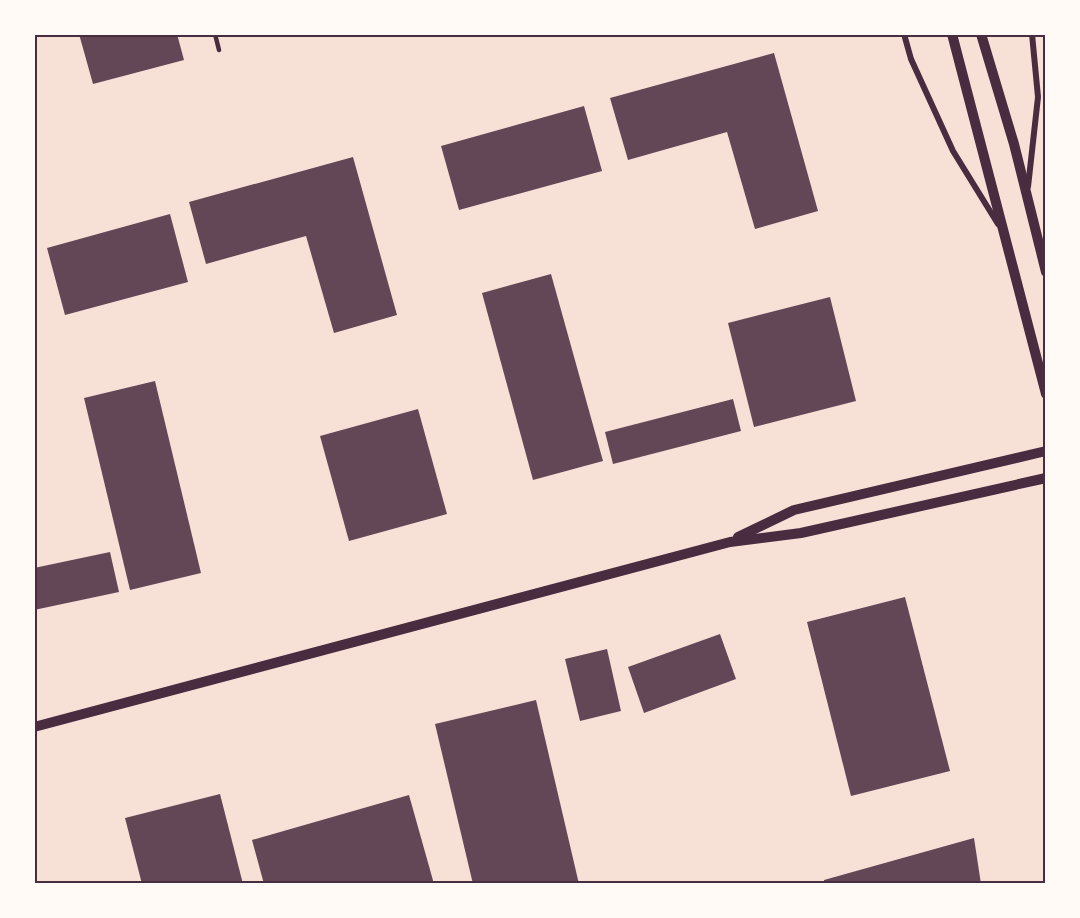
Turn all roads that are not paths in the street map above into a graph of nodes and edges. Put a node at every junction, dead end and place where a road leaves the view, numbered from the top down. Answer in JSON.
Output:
{"nodes":[{"id":1,"x":215,"y":34,"type":"edge"},
{"id":2,"x":904,"y":34,"type":"edge"},
{"id":3,"x":952,"y":34,"type":"edge"},
{"id":4,"x":981,"y":34,"type":"edge"},
{"id":5,"x":1032,"y":34,"type":"edge"},
{"id":6,"x":219,"y":50,"type":"dead end"},
{"id":7,"x":1027,"y":197,"type":"junction"},
{"id":8,"x":1004,"y":233,"type":"junction"},
{"id":9,"x":1046,"y":272,"type":"edge"},
{"id":10,"x":1046,"y":394,"type":"edge"},
{"id":11,"x":1046,"y":451,"type":"edge"},
{"id":12,"x":1046,"y":477,"type":"edge"},
{"id":13,"x":730,"y":542,"type":"junction"},
{"id":14,"x":34,"y":727,"type":"edge"}],
"edges":[{"from":1,"to":6,"type":"lane"},
{"from":2,"to":8,"type":"street"},
{"from":3,"to":8,"type":"street"},
{"from":4,"to":7,"type":"street"},
{"from":5,"to":7,"type":"street"},
{"from":7,"to":9,"type":"street"},
{"from":8,"to":10,"type":"street"},
{"from":11,"to":13,"type":"street"},
{"from":12,"to":13,"type":"street"},
{"from":13,"to":14,"type":"street"}]}
